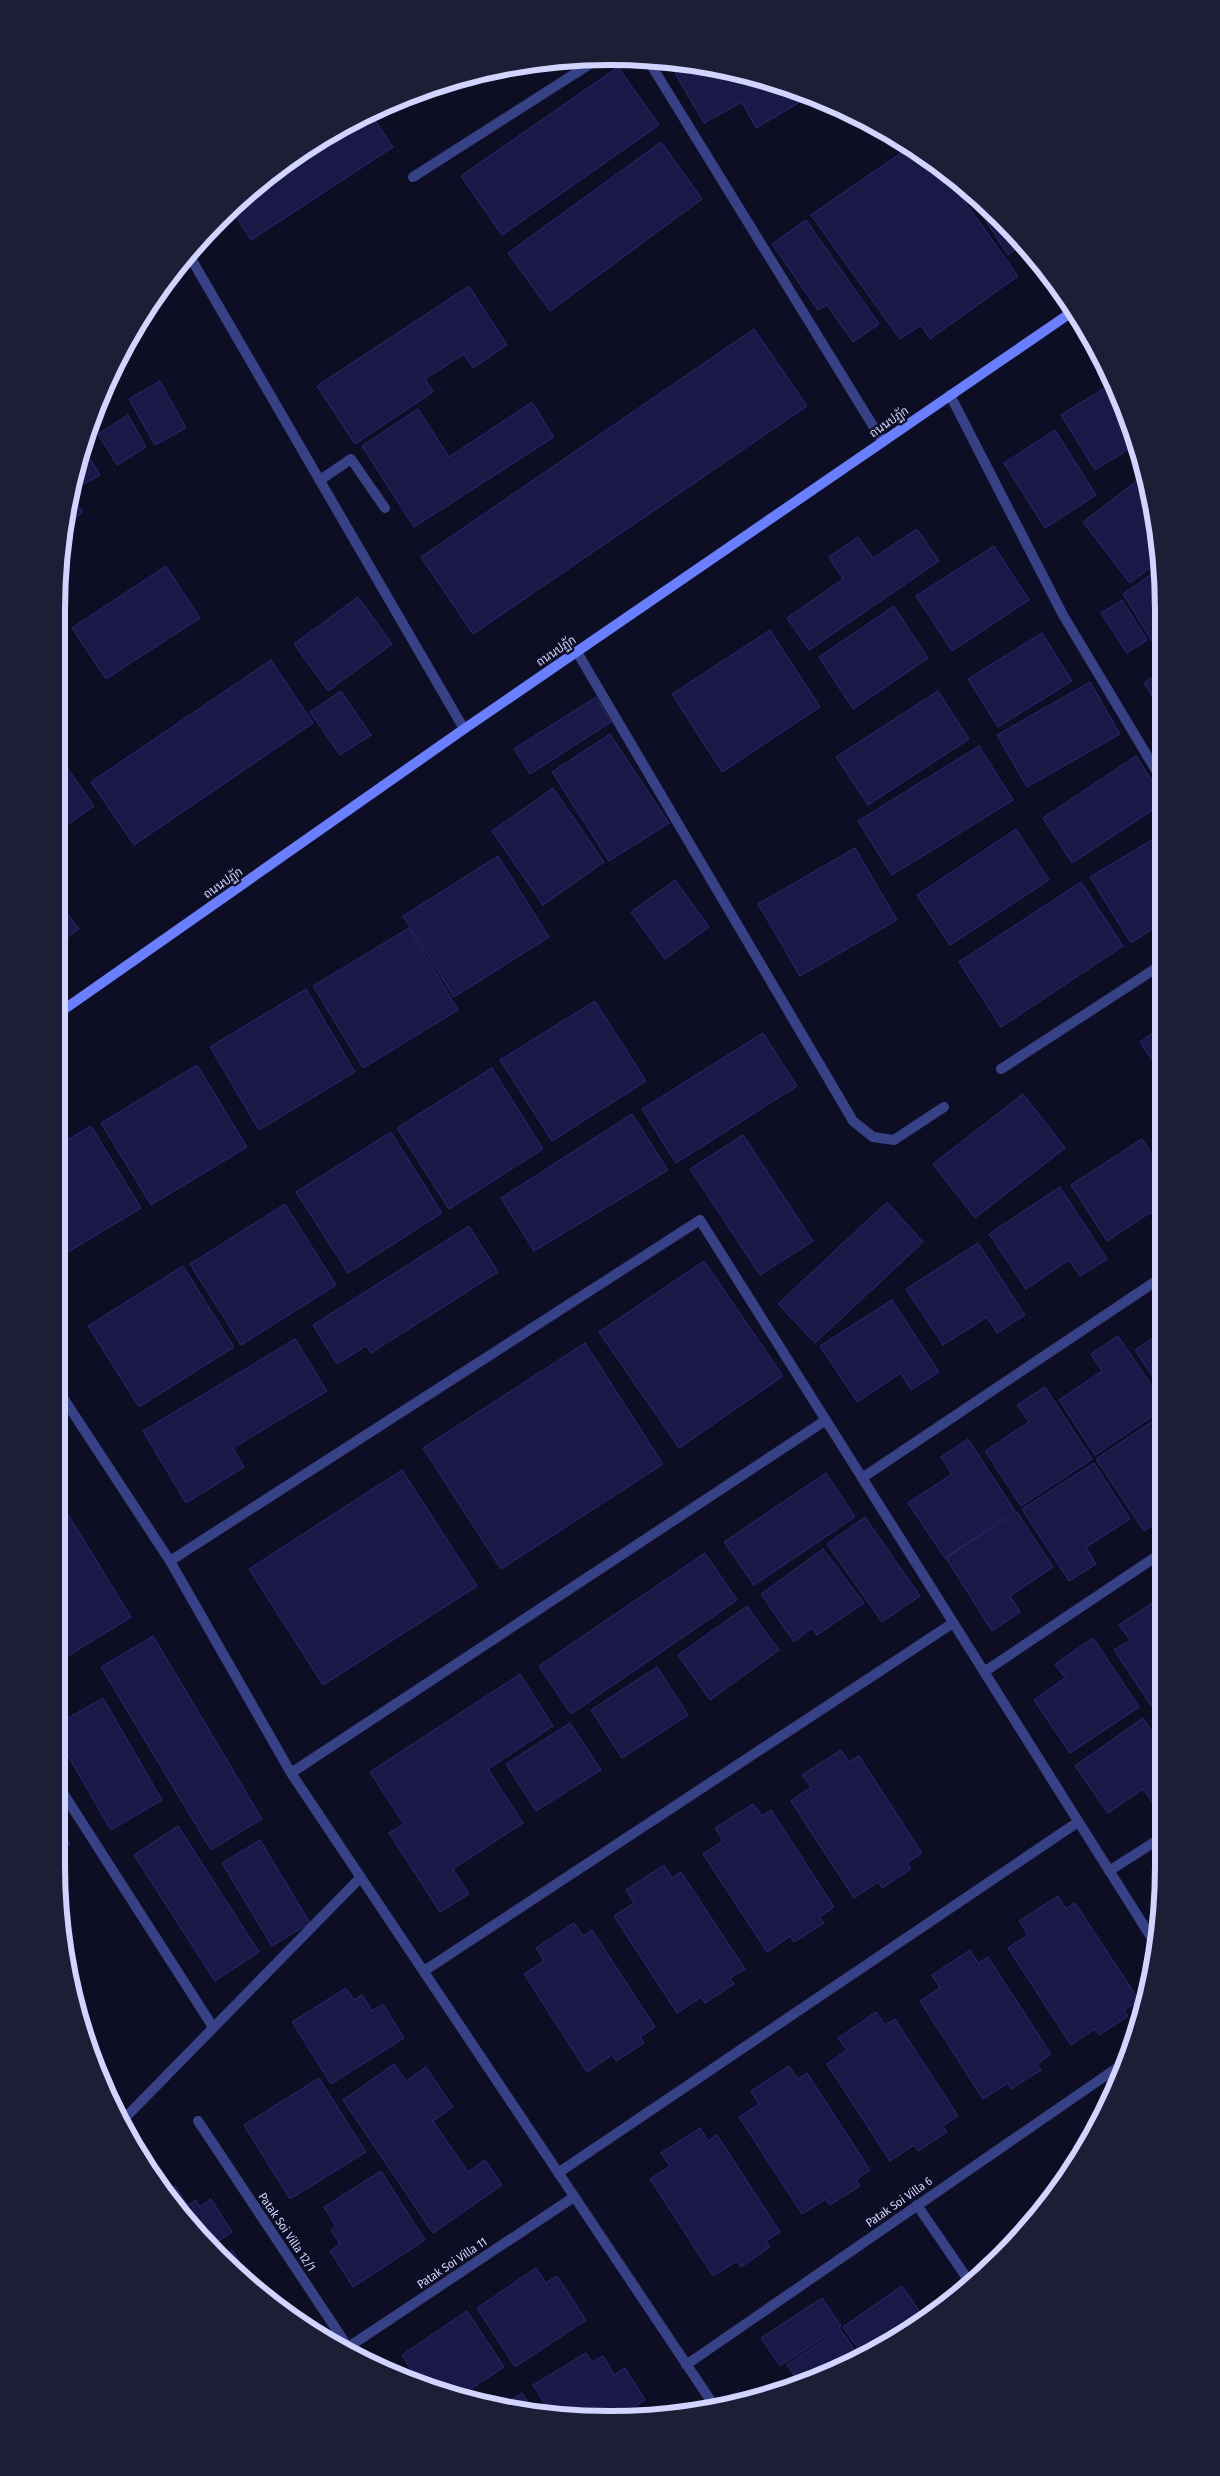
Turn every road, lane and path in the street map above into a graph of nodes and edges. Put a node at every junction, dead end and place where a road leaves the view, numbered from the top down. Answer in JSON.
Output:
{"nodes":[{"id":1,"x":588,"y":66,"type":"edge"},
{"id":2,"x":652,"y":67,"type":"edge"},
{"id":3,"x":413,"y":178,"type":"dead end"},
{"id":4,"x":192,"y":261,"type":"edge"},
{"id":5,"x":1068,"y":315,"type":"edge"},
{"id":6,"x":950,"y":395,"type":"junction"},
{"id":7,"x":883,"y":442,"type":"junction"},
{"id":8,"x":320,"y":480,"type":"junction"},
{"id":9,"x":386,"y":508,"type":"dead end"},
{"id":10,"x":577,"y":652,"type":"junction"},
{"id":11,"x":464,"y":729,"type":"junction"},
{"id":12,"x":1155,"y":769,"type":"edge"},
{"id":13,"x":1155,"y":968,"type":"edge"},
{"id":14,"x":65,"y":1009,"type":"edge"},
{"id":15,"x":1001,"y":1069,"type":"dead end"},
{"id":16,"x":944,"y":1107,"type":"dead end"},
{"id":17,"x":1155,"y":1282,"type":"edge"},
{"id":18,"x":65,"y":1401,"type":"edge"},
{"id":19,"x":826,"y":1420,"type":"junction"},
{"id":20,"x":862,"y":1478,"type":"junction"},
{"id":21,"x":1155,"y":1557,"type":"edge"},
{"id":22,"x":170,"y":1561,"type":"junction"},
{"id":23,"x":953,"y":1623,"type":"junction"},
{"id":24,"x":984,"y":1672,"type":"junction"},
{"id":25,"x":291,"y":1773,"type":"junction"},
{"id":26,"x":65,"y":1796,"type":"edge"},
{"id":27,"x":1078,"y":1822,"type":"junction"},
{"id":28,"x":1155,"y":1842,"type":"edge"},
{"id":29,"x":1110,"y":1871,"type":"junction"},
{"id":30,"x":361,"y":1877,"type":"junction"},
{"id":31,"x":1150,"y":1936,"type":"edge"},
{"id":32,"x":424,"y":1971,"type":"junction"},
{"id":33,"x":213,"y":2027,"type":"junction"},
{"id":34,"x":1117,"y":2067,"type":"edge"},
{"id":35,"x":126,"y":2117,"type":"edge"},
{"id":36,"x":198,"y":2121,"type":"dead end"},
{"id":37,"x":558,"y":2173,"type":"junction"},
{"id":38,"x":574,"y":2197,"type":"junction"},
{"id":39,"x":917,"y":2205,"type":"junction"},
{"id":40,"x":967,"y":2278,"type":"edge"},
{"id":41,"x":342,"y":2341,"type":"edge"},
{"id":42,"x":354,"y":2347,"type":"edge"},
{"id":43,"x":686,"y":2365,"type":"junction"},
{"id":44,"x":711,"y":2402,"type":"edge"}],
"edges":[{"from":1,"to":3,"type":"street"},
{"from":2,"to":7,"type":"street"},
{"from":4,"to":8,"type":"street"},
{"from":5,"to":6,"type":"main road","name":"ถนนปฏัก"},
{"from":6,"to":7,"type":"main road","name":"ถนนปฏัก"},
{"from":6,"to":12,"type":"street"},
{"from":7,"to":10,"type":"main road","name":"ถนนปฏัก"},
{"from":8,"to":9,"type":"street"},
{"from":8,"to":11,"type":"street"},
{"from":10,"to":11,"type":"main road","name":"ถนนปฏัก"},
{"from":10,"to":16,"type":"street"},
{"from":11,"to":14,"type":"main road","name":"ถนนปฏัก"},
{"from":13,"to":15,"type":"street"},
{"from":17,"to":20,"type":"street"},
{"from":18,"to":22,"type":"street"},
{"from":19,"to":20,"type":"street"},
{"from":19,"to":22,"type":"street"},
{"from":19,"to":25,"type":"street"},
{"from":20,"to":23,"type":"street"},
{"from":21,"to":24,"type":"street"},
{"from":22,"to":25,"type":"street"},
{"from":23,"to":24,"type":"street"},
{"from":23,"to":32,"type":"street"},
{"from":24,"to":27,"type":"street"},
{"from":25,"to":30,"type":"street"},
{"from":26,"to":33,"type":"street"},
{"from":27,"to":29,"type":"street"},
{"from":27,"to":37,"type":"street"},
{"from":28,"to":29,"type":"street"},
{"from":29,"to":31,"type":"street"},
{"from":30,"to":32,"type":"street"},
{"from":30,"to":33,"type":"street"},
{"from":32,"to":37,"type":"street"},
{"from":33,"to":35,"type":"street"},
{"from":34,"to":39,"type":"street","name":"Patak Soi Villa 6"},
{"from":36,"to":41,"type":"street","name":"Patak Soi Villa 12/1"},
{"from":37,"to":38,"type":"street"},
{"from":38,"to":42,"type":"street","name":"Patak Soi Villa 11"},
{"from":38,"to":43,"type":"street"},
{"from":39,"to":40,"type":"street"},
{"from":39,"to":43,"type":"street","name":"Patak Soi Villa 6"},
{"from":43,"to":44,"type":"street"}]}
